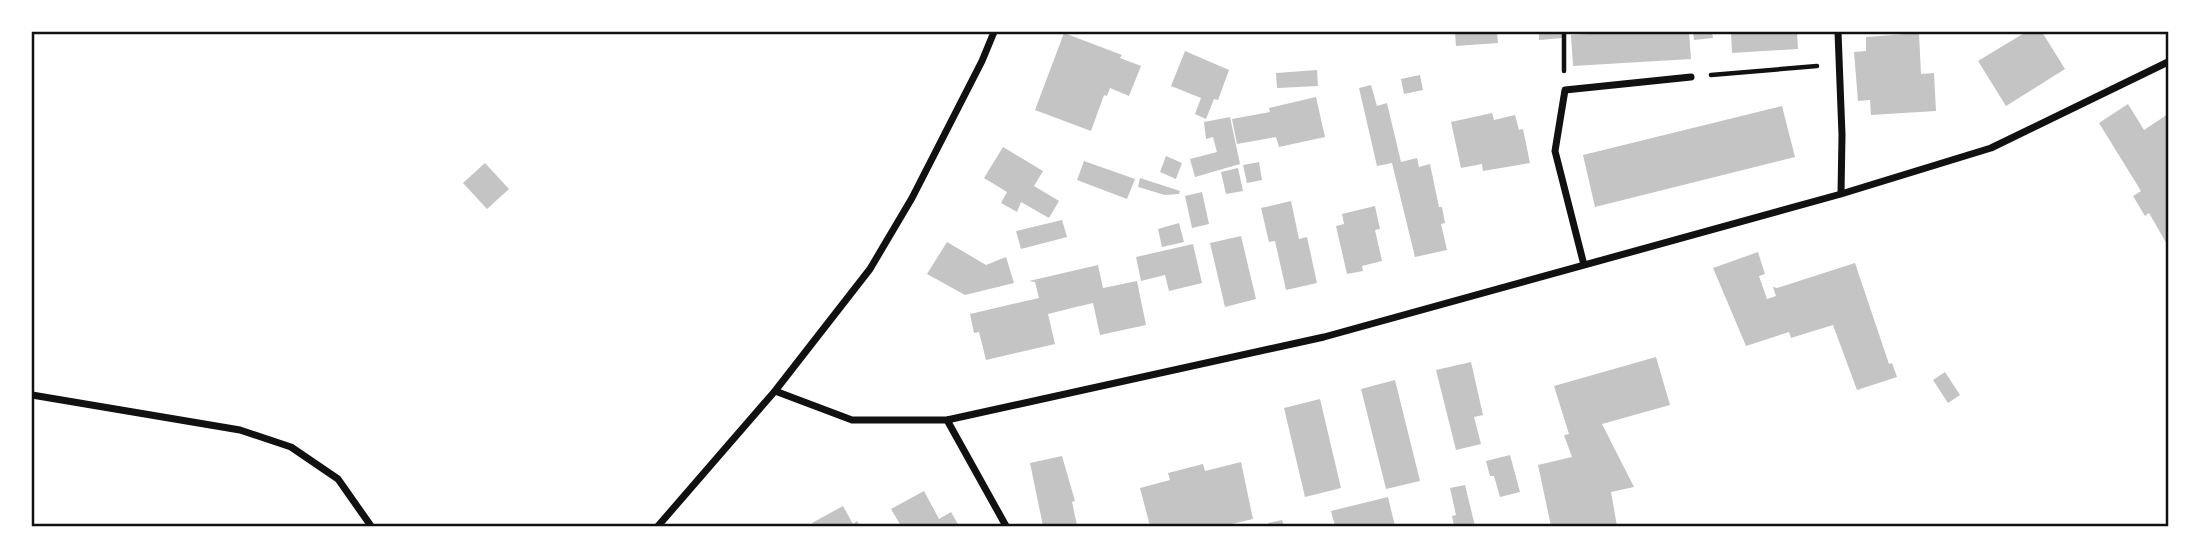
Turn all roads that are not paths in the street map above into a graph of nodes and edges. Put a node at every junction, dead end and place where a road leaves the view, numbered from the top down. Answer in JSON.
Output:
{"nodes":[{"id":1,"x":994,"y":32,"type":"edge"},
{"id":2,"x":1838,"y":32,"type":"edge"},
{"id":3,"x":2168,"y":62,"type":"edge"},
{"id":4,"x":1691,"y":77,"type":"road end"},
{"id":5,"x":1841,"y":194,"type":"junction"},
{"id":6,"x":1584,"y":265,"type":"junction"},
{"id":7,"x":775,"y":391,"type":"junction"},
{"id":8,"x":32,"y":395,"type":"edge"},
{"id":9,"x":947,"y":420,"type":"junction"},
{"id":10,"x":371,"y":527,"type":"edge"},
{"id":11,"x":659,"y":527,"type":"edge"},
{"id":12,"x":1006,"y":527,"type":"edge"}],
"edges":[{"from":1,"to":7,"type":"street"},
{"from":2,"to":5,"type":"street"},
{"from":3,"to":5,"type":"street"},
{"from":4,"to":6,"type":"street"},
{"from":5,"to":6,"type":"street"},
{"from":6,"to":9,"type":"street"},
{"from":7,"to":9,"type":"street"},
{"from":7,"to":11,"type":"street"},
{"from":8,"to":10,"type":"street"},
{"from":9,"to":12,"type":"street"}]}
